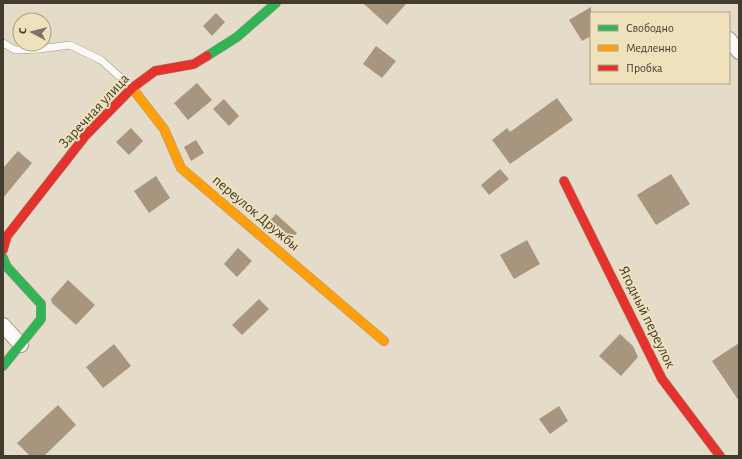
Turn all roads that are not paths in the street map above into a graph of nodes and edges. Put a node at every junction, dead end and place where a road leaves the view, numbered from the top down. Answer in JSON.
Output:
{"nodes":[{"id":1,"x":276,"y":3,"type":"edge"},
{"id":2,"x":730,"y":40,"type":"edge"},
{"id":3,"x":3,"y":43,"type":"edge"},
{"id":4,"x":739,"y":52,"type":"edge"},
{"id":5,"x":132,"y":88,"type":"junction"},
{"id":6,"x":564,"y":181,"type":"dead end"},
{"id":7,"x":3,"y":250,"type":"edge"},
{"id":8,"x":3,"y":258,"type":"edge"},
{"id":9,"x":3,"y":325,"type":"edge"},
{"id":10,"x":384,"y":341,"type":"dead end"},
{"id":11,"x":21,"y":345,"type":"junction"},
{"id":12,"x":3,"y":366,"type":"edge"},
{"id":13,"x":720,"y":456,"type":"edge"}],
"edges":[{"from":1,"to":5,"type":"street","name":"Заречная улица"},
{"from":2,"to":4,"type":"street"},
{"from":3,"to":5,"type":"lane"},
{"from":5,"to":7,"type":"street","name":"Заречная улица"},
{"from":5,"to":10,"type":"street","name":"переулок Дружбы"},
{"from":6,"to":13,"type":"street","name":"Ягодный переулок"},
{"from":8,"to":11,"type":"street"},
{"from":9,"to":11,"type":"street"},
{"from":11,"to":12,"type":"street"}]}
